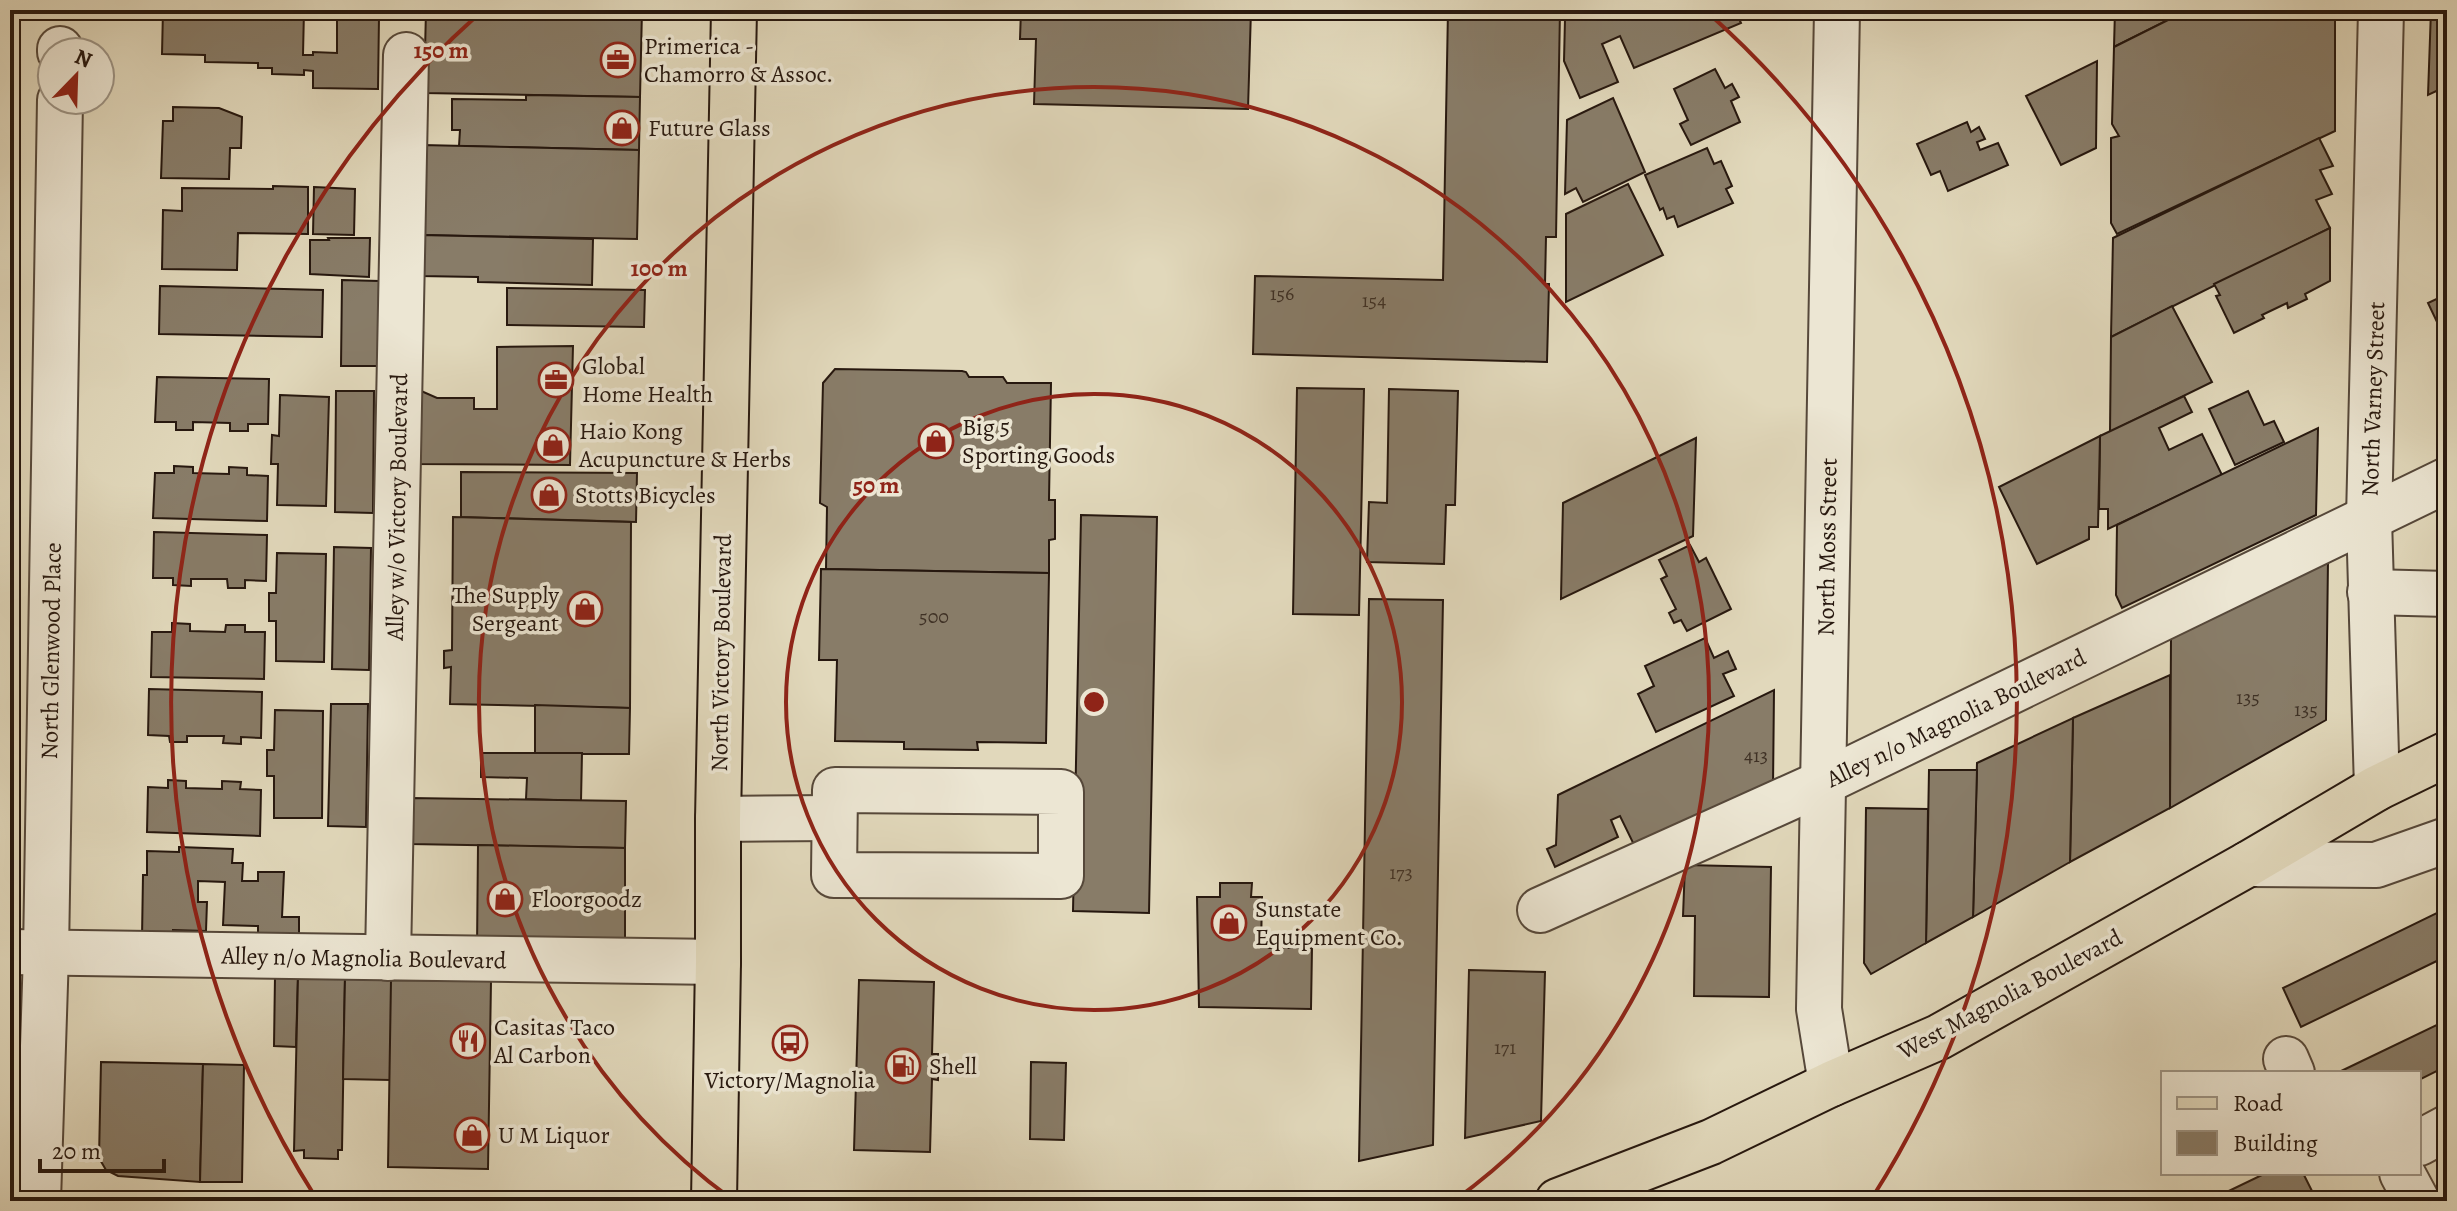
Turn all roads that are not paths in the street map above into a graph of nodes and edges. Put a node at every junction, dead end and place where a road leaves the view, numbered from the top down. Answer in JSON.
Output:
{"nodes":[{"id":1,"x":734,"y":10,"type":"edge"},
{"id":2,"x":1837,"y":10,"type":"edge"},
{"id":3,"x":2381,"y":10,"type":"edge"},
{"id":4,"x":406,"y":55,"type":"dead end"},
{"id":5,"x":59,"y":116,"type":"edge"},
{"id":6,"x":2447,"y":480,"type":"edge"},
{"id":7,"x":2369,"y":519,"type":"junction"},
{"id":8,"x":2370,"y":592,"type":"junction"},
{"id":9,"x":2447,"y":594,"type":"edge"},
{"id":10,"x":2447,"y":754,"type":"edge"},
{"id":11,"x":1822,"y":783,"type":"junction"},
{"id":12,"x":2377,"y":788,"type":"junction"},
{"id":13,"x":834,"y":818,"type":"junction"},
{"id":14,"x":718,"y":819,"type":"junction"},
{"id":15,"x":2447,"y":840,"type":"edge"},
{"id":16,"x":2248,"y":864,"type":"junction"},
{"id":17,"x":1540,"y":910,"type":"dead end"},
{"id":18,"x":28,"y":953,"type":"edge"},
{"id":19,"x":388,"y":958,"type":"junction"},
{"id":20,"x":718,"y":962,"type":"junction"},
{"id":21,"x":1831,"y":1084,"type":"junction"},
{"id":22,"x":2447,"y":1128,"type":"edge"},
{"id":23,"x":2421,"y":1142,"type":"edge"},
{"id":24,"x":2403,"y":1175,"type":"edge"},
{"id":25,"x":38,"y":1201,"type":"edge"},
{"id":26,"x":714,"y":1201,"type":"edge"},
{"id":27,"x":1558,"y":1201,"type":"edge"},
{"id":28,"x":2417,"y":1201,"type":"edge"}],
"edges":[{"from":1,"to":14,"type":"main road","name":"North Victory Boulevard"},
{"from":2,"to":11,"type":"street","name":"North Moss Street"},
{"from":3,"to":7,"type":"street","name":"North Varney Street"},
{"from":4,"to":19,"type":"street","name":"Alley w/o Victory Boulevard"},
{"from":5,"to":18,"type":"street","name":"North Glenwood Place"},
{"from":6,"to":7,"type":"street","name":"Alley n/o Magnolia Boulevard"},
{"from":7,"to":8,"type":"street","name":"North Varney Street"},
{"from":7,"to":11,"type":"street","name":"Alley n/o Magnolia Boulevard"},
{"from":8,"to":9,"type":"street"},
{"from":8,"to":12,"type":"street","name":"North Varney Street"},
{"from":10,"to":12,"type":"main road","name":"West Magnolia Boulevard"},
{"from":11,"to":17,"type":"street","name":"Alley n/o Magnolia Boulevard"},
{"from":11,"to":21,"type":"street","name":"North Moss Street"},
{"from":12,"to":16,"type":"main road","name":"West Magnolia Boulevard"},
{"from":13,"to":13,"type":"street"},
{"from":13,"to":14,"type":"street"},
{"from":14,"to":20,"type":"main road","name":"North Victory Boulevard"},
{"from":15,"to":16,"type":"street"},
{"from":16,"to":21,"type":"main road","name":"West Magnolia Boulevard"},
{"from":18,"to":19,"type":"street","name":"Alley n/o Magnolia Boulevard"},
{"from":18,"to":25,"type":"street","name":"North Glenwood Place"},
{"from":19,"to":20,"type":"street","name":"Alley n/o Magnolia Boulevard"},
{"from":20,"to":26,"type":"main road","name":"North Victory Boulevard"},
{"from":21,"to":27,"type":"main road","name":"West Magnolia Boulevard"},
{"from":22,"to":23,"type":"street"},
{"from":24,"to":28,"type":"street"}]}
